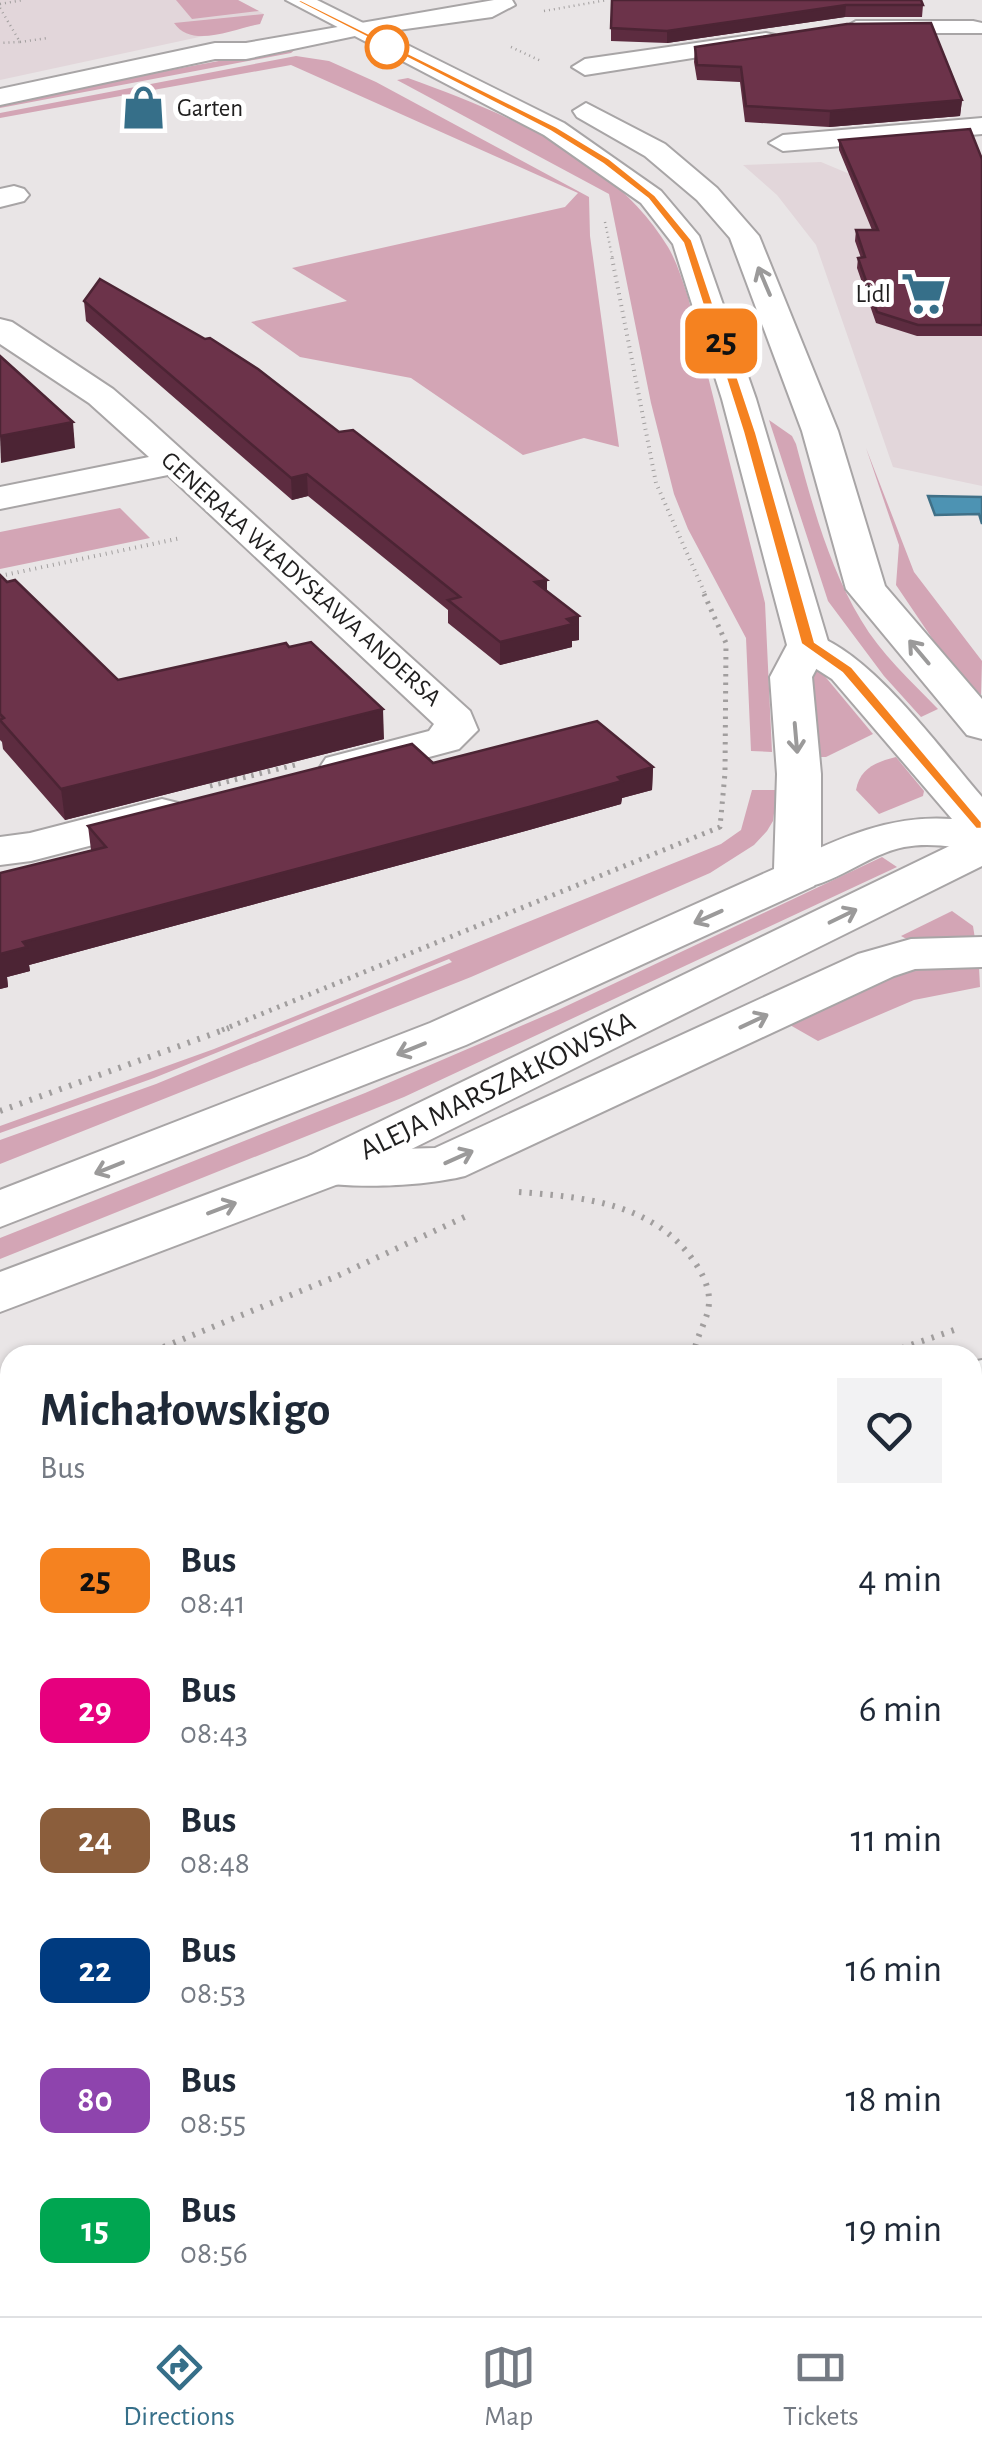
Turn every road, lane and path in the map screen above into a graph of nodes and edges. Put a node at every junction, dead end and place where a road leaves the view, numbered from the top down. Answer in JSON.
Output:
{"nodes":[{"id":1,"x":23,"y":0,"type":"edge"},
{"id":2,"x":298,"y":0,"type":"edge"},
{"id":3,"x":365,"y":0,"type":"edge"},
{"id":4,"x":533,"y":0,"type":"edge"},
{"id":5,"x":959,"y":0,"type":"edge"},
{"id":6,"x":0,"y":6,"type":"edge"},
{"id":7,"x":403,"y":17,"type":"junction"},
{"id":8,"x":346,"y":25,"type":"junction"},
{"id":9,"x":827,"y":31,"type":"edge"},
{"id":10,"x":790,"y":36,"type":"edge"},
{"id":11,"x":978,"y":39,"type":"edge"},
{"id":12,"x":452,"y":40,"type":"dead end"},
{"id":13,"x":0,"y":43,"type":"edge"},
{"id":14,"x":584,"y":66,"type":"dead end"},
{"id":15,"x":556,"y":94,"type":"dead end"},
{"id":16,"x":0,"y":96,"type":"edge"},
{"id":17,"x":982,"y":126,"type":"edge"},
{"id":18,"x":784,"y":143,"type":"dead end"},
{"id":19,"x":604,"y":215,"type":"dead end"},
{"id":20,"x":0,"y":329,"type":"edge"},
{"id":21,"x":174,"y":464,"type":"junction"},
{"id":22,"x":0,"y":498,"type":"edge"},
{"id":23,"x":244,"y":524,"type":"junction"},
{"id":24,"x":0,"y":576,"type":"edge"},
{"id":25,"x":808,"y":644,"type":"junction"},
{"id":26,"x":982,"y":726,"type":"edge"},
{"id":27,"x":309,"y":769,"type":"joint"},
{"id":28,"x":205,"y":795,"type":"joint"},
{"id":29,"x":982,"y":825,"type":"edge"},
{"id":30,"x":982,"y":838,"type":"edge"},
{"id":31,"x":982,"y":848,"type":"edge"},
{"id":32,"x":0,"y":851,"type":"edge"},
{"id":33,"x":797,"y":876,"type":"junction"},
{"id":34,"x":982,"y":952,"type":"edge"},
{"id":35,"x":0,"y":1111,"type":"edge"},
{"id":36,"x":328,"y":1168,"type":"junction"},
{"id":37,"x":518,"y":1192,"type":"dead end"},
{"id":38,"x":0,"y":1210,"type":"edge"},
{"id":39,"x":0,"y":1293,"type":"edge"},
{"id":40,"x":697,"y":1345,"type":"edge"}],
"edges":[{"from":1,"to":6,"type":"path"},
{"from":2,"to":8,"type":"main road"},
{"from":3,"to":7,"type":"main road"},
{"from":4,"to":7,"type":"main road"},
{"from":5,"to":11,"type":"main road"},
{"from":6,"to":13,"type":"path"},
{"from":7,"to":8,"type":"main road"},
{"from":7,"to":12,"type":"main road"},
{"from":8,"to":16,"type":"main road"},
{"from":8,"to":25,"type":"main road"},
{"from":9,"to":11,"type":"main road"},
{"from":10,"to":14,"type":"main road"},
{"from":26,"to":15,"type":"main road","one_way":true},
{"from":17,"to":18,"type":"main road"},
{"from":19,"to":35,"type":"path"},
{"from":20,"to":21,"type":"main road","name":"GENERAŁA WŁADYSŁAWA ANDERSA"},
{"from":21,"to":22,"type":"main road"},
{"from":21,"to":23,"type":"main road","name":"GENERAŁA WŁADYSŁAWA ANDERSA"},
{"from":23,"to":24,"type":"path"},
{"from":23,"to":27,"type":"main road","name":"GENERAŁA WŁADYSŁAWA ANDERSA"},
{"from":25,"to":29,"type":"main road"},
{"from":25,"to":33,"type":"main road","one_way":true},
{"from":27,"to":28,"type":"path"},
{"from":28,"to":32,"type":"main road"},
{"from":30,"to":33,"type":"main road","name":"ALEJA MARSZAŁKOWSKA"},
{"from":36,"to":31,"type":"main road","name":"ALEJA MARSZAŁKOWSKA","one_way":true},
{"from":33,"to":38,"type":"main road","name":"ALEJA MARSZAŁKOWSKA","one_way":true},
{"from":36,"to":34,"type":"main road","one_way":true},
{"from":39,"to":36,"type":"main road","name":"ALEJA MARSZAŁKOWSKA","one_way":true},
{"from":37,"to":40,"type":"path"}]}
